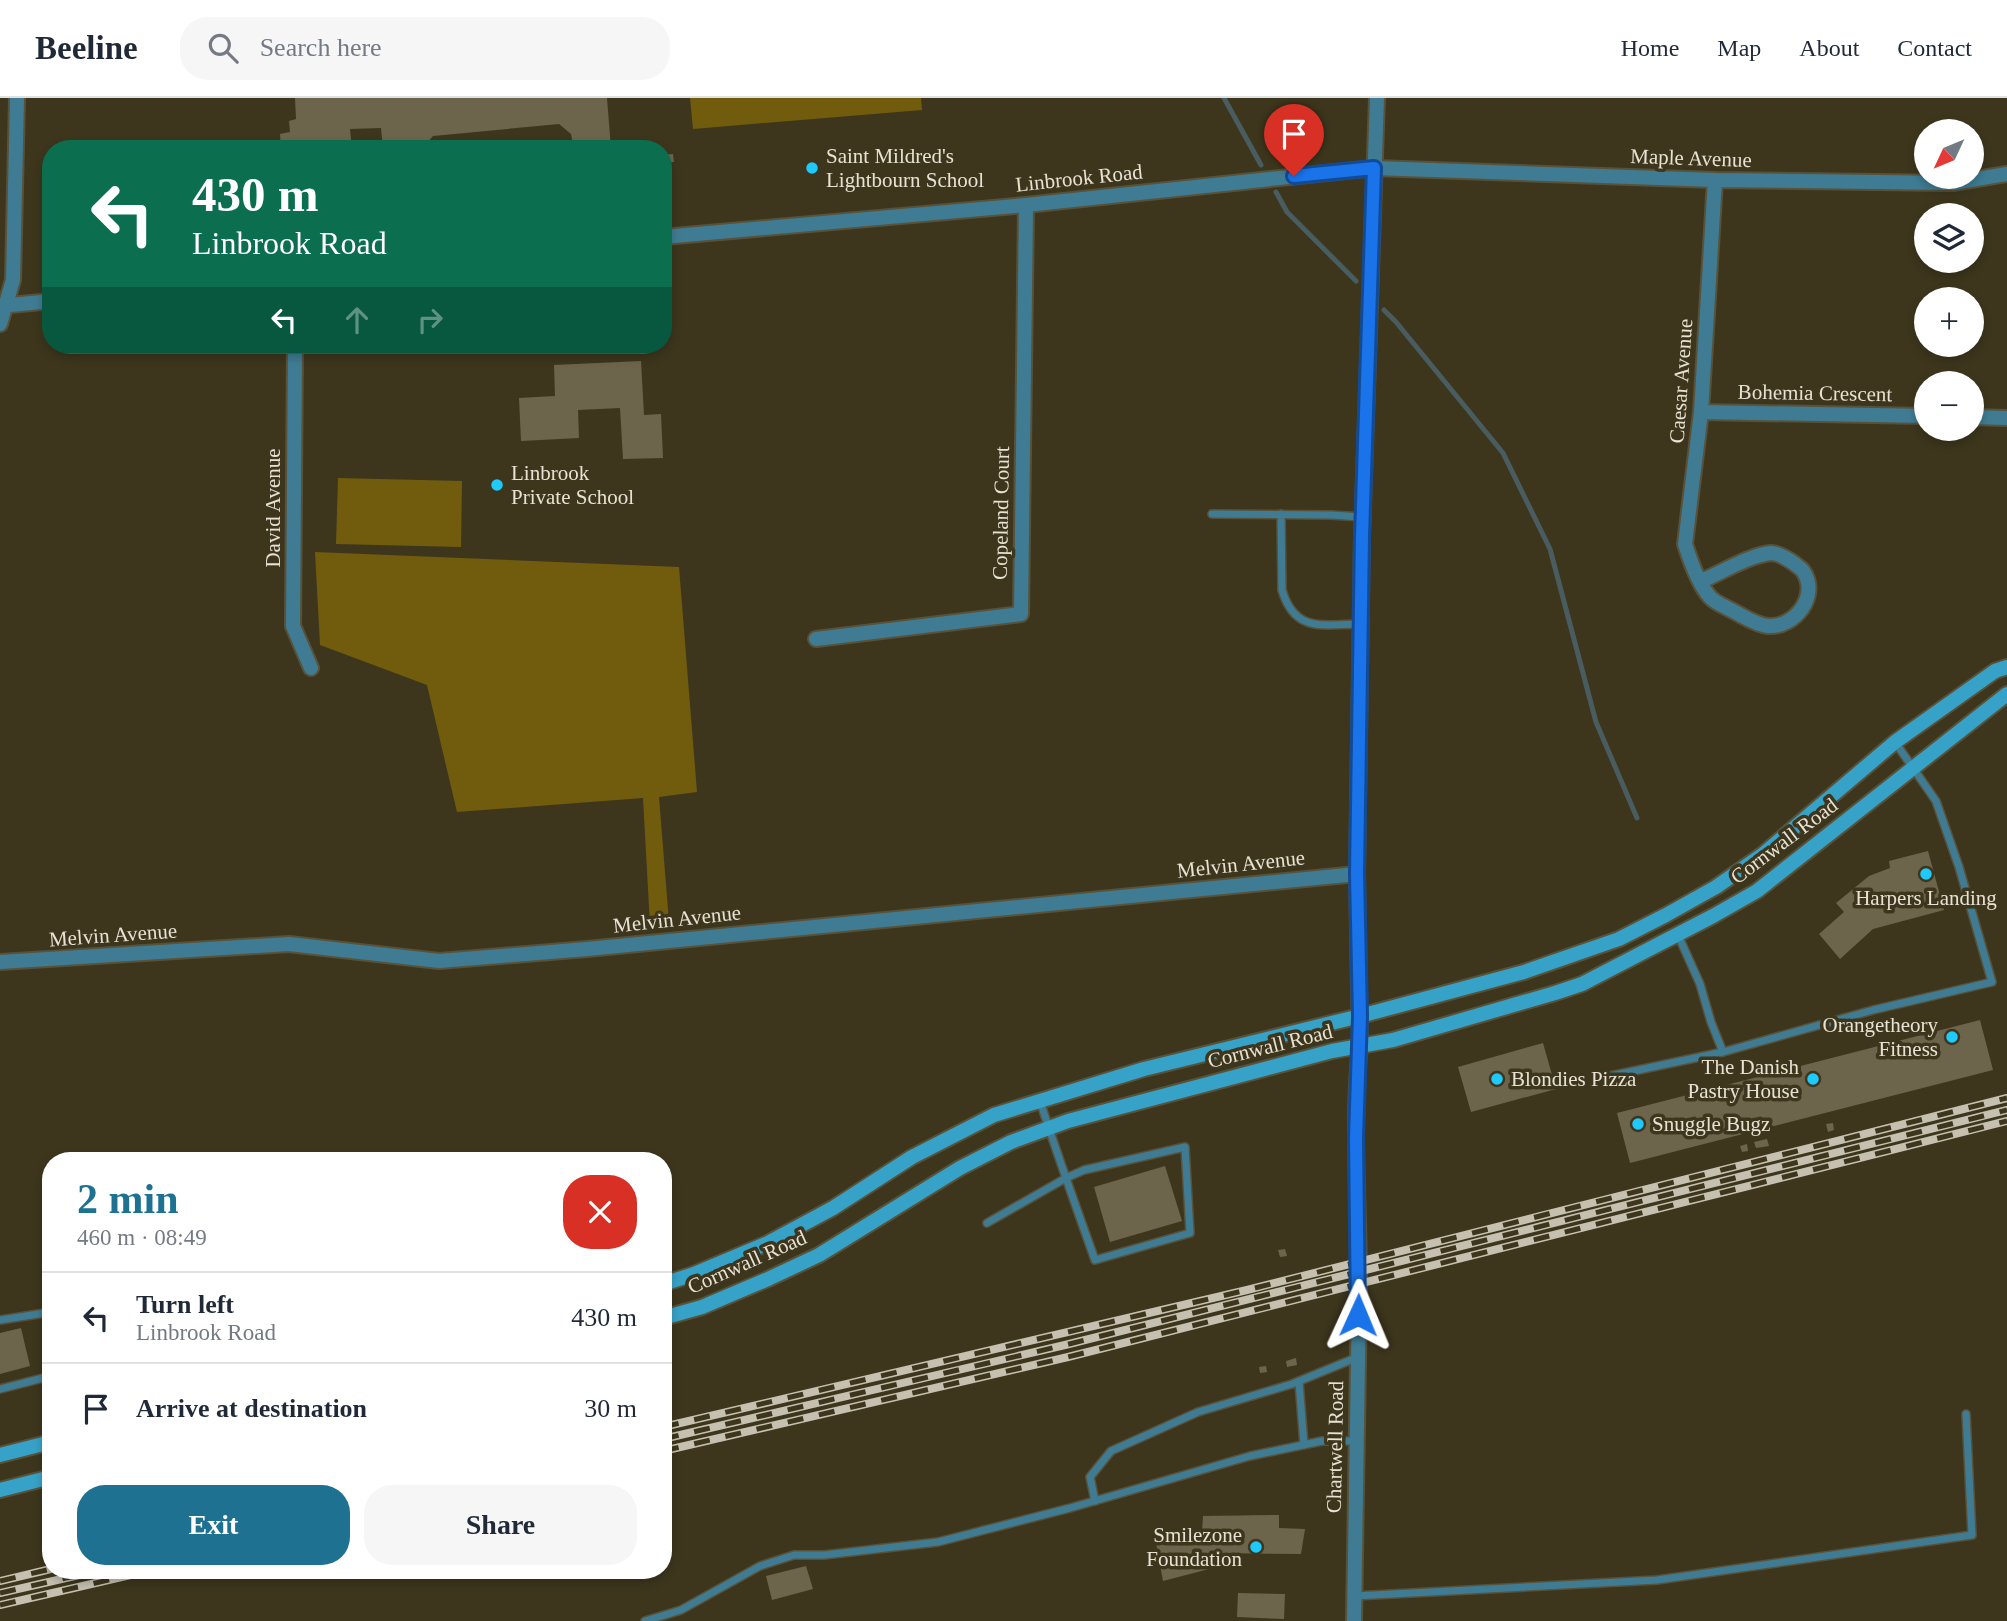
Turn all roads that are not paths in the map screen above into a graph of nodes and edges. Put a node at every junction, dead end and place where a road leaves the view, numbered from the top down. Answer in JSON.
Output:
{"nodes":[{"id":1,"x":17,"y":98,"type":"edge"},
{"id":2,"x":1377,"y":98,"type":"edge"},
{"id":3,"x":1374,"y":168,"type":"junction"},
{"id":4,"x":2007,"y":174,"type":"edge"},
{"id":5,"x":1714,"y":180,"type":"junction"},
{"id":6,"x":1026,"y":205,"type":"junction"},
{"id":7,"x":672,"y":239,"type":"edge"},
{"id":8,"x":42,"y":302,"type":"edge"},
{"id":9,"x":2,"y":306,"type":"edge"},
{"id":10,"x":0,"y":324,"type":"edge"},
{"id":11,"x":295,"y":354,"type":"edge"},
{"id":12,"x":1702,"y":412,"type":"junction"},
{"id":13,"x":1914,"y":416,"type":"edge"},
{"id":14,"x":1984,"y":417,"type":"edge"},
{"id":15,"x":2007,"y":418,"type":"edge"},
{"id":16,"x":1212,"y":514,"type":"dead end"},
{"id":17,"x":1282,"y":514,"type":"junction"},
{"id":18,"x":1363,"y":517,"type":"junction"},
{"id":19,"x":1701,"y":581,"type":"junction"},
{"id":20,"x":1361,"y":624,"type":"junction"},
{"id":21,"x":816,"y":639,"type":"dead end"},
{"id":22,"x":2007,"y":667,"type":"edge"},
{"id":23,"x":312,"y":668,"type":"dead end"},
{"id":24,"x":2007,"y":694,"type":"edge"},
{"id":25,"x":1895,"y":742,"type":"junction"},
{"id":26,"x":1913,"y":767,"type":"junction"},
{"id":27,"x":1357,"y":874,"type":"junction"},
{"id":28,"x":1678,"y":935,"type":"junction"},
{"id":29,"x":0,"y":962,"type":"edge"},
{"id":30,"x":1360,"y":1016,"type":"junction"},
{"id":31,"x":1360,"y":1046,"type":"junction"},
{"id":32,"x":1723,"y":1052,"type":"junction"},
{"id":33,"x":1596,"y":1079,"type":"dead end"},
{"id":34,"x":1040,"y":1100,"type":"junction"},
{"id":35,"x":1049,"y":1128,"type":"junction"},
{"id":36,"x":1066,"y":1178,"type":"junction"},
{"id":37,"x":987,"y":1223,"type":"dead end"},
{"id":38,"x":672,"y":1281,"type":"edge"},
{"id":39,"x":42,"y":1313,"type":"edge"},
{"id":40,"x":672,"y":1315,"type":"edge"},
{"id":41,"x":0,"y":1320,"type":"edge"},
{"id":42,"x":1358,"y":1357,"type":"junction"},
{"id":43,"x":42,"y":1378,"type":"edge"},
{"id":44,"x":1299,"y":1381,"type":"junction"},
{"id":45,"x":0,"y":1389,"type":"edge"},
{"id":46,"x":1966,"y":1414,"type":"dead end"},
{"id":47,"x":1357,"y":1441,"type":"junction"},
{"id":48,"x":42,"y":1444,"type":"edge"},
{"id":49,"x":1304,"y":1445,"type":"junction"},
{"id":50,"x":0,"y":1455,"type":"edge"},
{"id":51,"x":42,"y":1479,"type":"edge"},
{"id":52,"x":0,"y":1490,"type":"edge"},
{"id":53,"x":1095,"y":1501,"type":"junction"},
{"id":54,"x":1354,"y":1596,"type":"junction"},
{"id":55,"x":645,"y":1621,"type":"edge"},
{"id":56,"x":1354,"y":1621,"type":"edge"}],
"edges":[{"from":1,"to":9,"type":"street"},
{"from":2,"to":3,"type":"street","name":"Chartwell Road"},
{"from":3,"to":5,"type":"street","name":"Maple Avenue"},
{"from":3,"to":6,"type":"street","name":"Linbrook Road"},
{"from":3,"to":18,"type":"street","name":"Chartwell Road"},
{"from":4,"to":5,"type":"street","name":"Maple Avenue"},
{"from":5,"to":12,"type":"street","name":"Caesar Avenue"},
{"from":6,"to":7,"type":"street","name":"Linbrook Road"},
{"from":6,"to":21,"type":"street","name":"Copeland Court"},
{"from":8,"to":9,"type":"street"},
{"from":9,"to":10,"type":"street"},
{"from":11,"to":23,"type":"street","name":"David Avenue"},
{"from":12,"to":13,"type":"street","name":"Bohemia Crescent"},
{"from":12,"to":19,"type":"street","name":"Caesar Avenue"},
{"from":14,"to":15,"type":"street"},
{"from":16,"to":17,"type":"lane"},
{"from":17,"to":18,"type":"lane"},
{"from":17,"to":20,"type":"lane"},
{"from":18,"to":20,"type":"street","name":"Chartwell Road"},
{"from":19,"to":19,"type":"street","name":"Caesar Avenue"},
{"from":20,"to":27,"type":"street","name":"Chartwell Road"},
{"from":22,"to":25,"type":"main road","name":"Cornwall Road"},
{"from":24,"to":26,"type":"main road","name":"Cornwall Road"},
{"from":25,"to":26,"type":"lane"},
{"from":25,"to":30,"type":"main road","name":"Cornwall Road"},
{"from":26,"to":28,"type":"main road","name":"Cornwall Road"},
{"from":26,"to":32,"type":"lane"},
{"from":27,"to":29,"type":"street","name":"Melvin Avenue"},
{"from":27,"to":30,"type":"street","name":"Chartwell Road"},
{"from":28,"to":31,"type":"main road","name":"Cornwall Road"},
{"from":28,"to":32,"type":"lane"},
{"from":30,"to":31,"type":"street","name":"Chartwell Road"},
{"from":30,"to":34,"type":"main road","name":"Cornwall Road"},
{"from":31,"to":35,"type":"main road","name":"Cornwall Road"},
{"from":31,"to":42,"type":"street","name":"Chartwell Road"},
{"from":32,"to":33,"type":"lane"},
{"from":34,"to":35,"type":"lane"},
{"from":34,"to":38,"type":"main road","name":"Cornwall Road"},
{"from":35,"to":36,"type":"lane"},
{"from":35,"to":40,"type":"main road","name":"Cornwall Road"},
{"from":36,"to":36,"type":"lane"},
{"from":36,"to":37,"type":"lane"},
{"from":39,"to":41,"type":"lane"},
{"from":42,"to":44,"type":"lane"},
{"from":42,"to":47,"type":"street","name":"Chartwell Road"},
{"from":43,"to":45,"type":"lane"},
{"from":44,"to":49,"type":"lane"},
{"from":44,"to":53,"type":"lane"},
{"from":46,"to":54,"type":"lane"},
{"from":47,"to":49,"type":"lane"},
{"from":47,"to":54,"type":"street","name":"Chartwell Road"},
{"from":48,"to":50,"type":"main road"},
{"from":49,"to":53,"type":"lane"},
{"from":51,"to":52,"type":"main road"},
{"from":53,"to":55,"type":"lane"},
{"from":54,"to":56,"type":"street","name":"Chartwell Road"}]}
